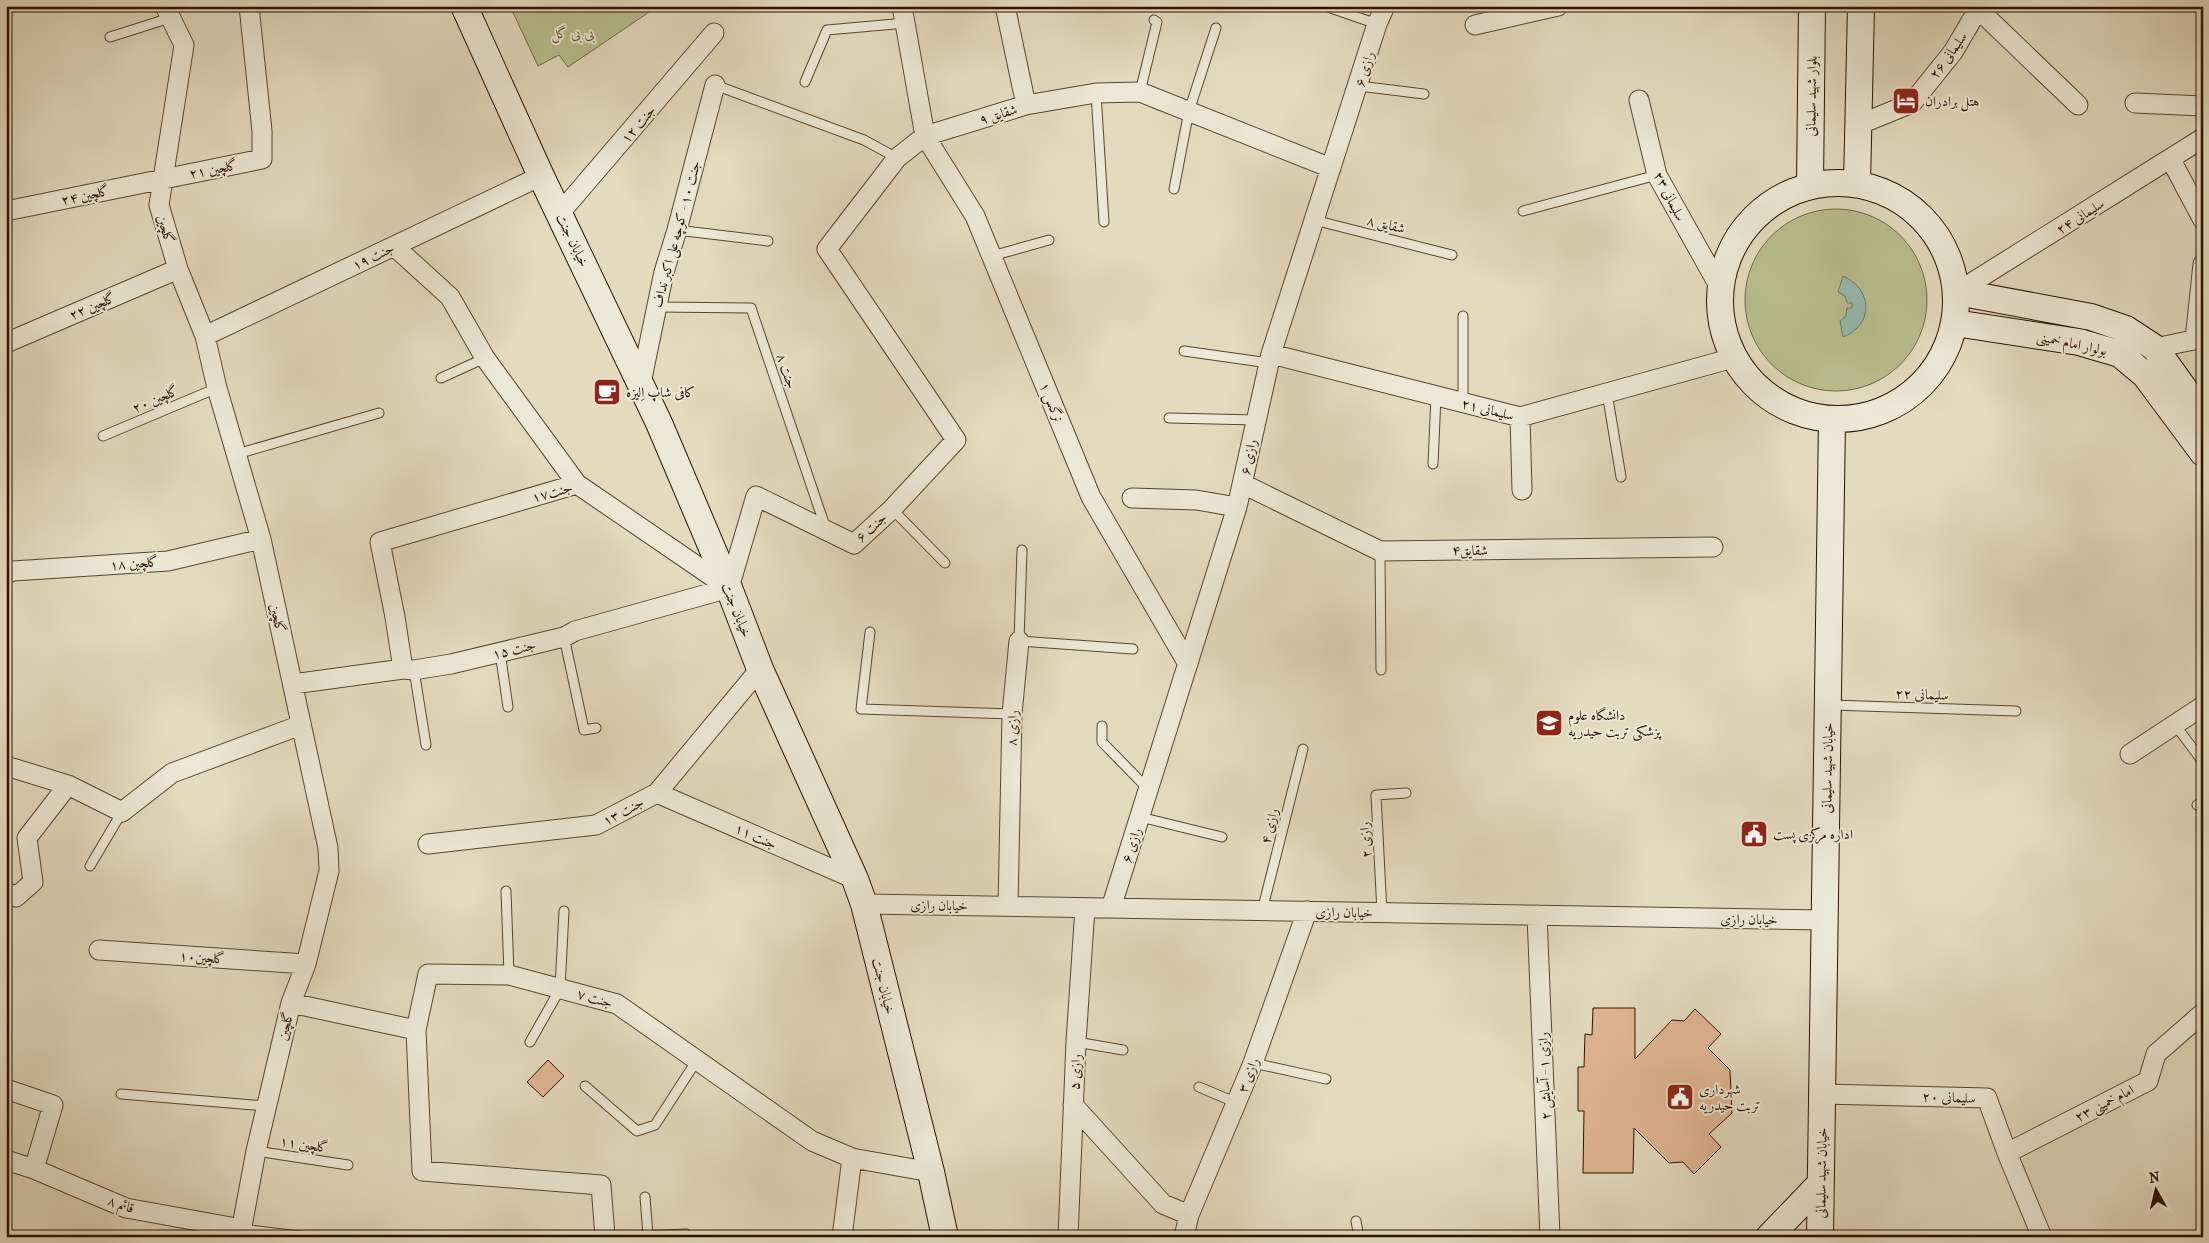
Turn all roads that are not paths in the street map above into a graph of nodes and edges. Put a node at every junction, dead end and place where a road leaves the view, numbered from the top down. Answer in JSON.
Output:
{"nodes":[{"id":1,"x":249,"y":6,"type":"edge"},
{"id":2,"x":464,"y":6,"type":"edge"},
{"id":3,"x":1005,"y":6,"type":"edge"},
{"id":4,"x":1325,"y":6,"type":"edge"},
{"id":5,"x":1385,"y":6,"type":"edge"},
{"id":6,"x":1558,"y":6,"type":"edge"},
{"id":7,"x":1812,"y":6,"type":"edge"},
{"id":8,"x":1861,"y":6,"type":"edge"},
{"id":9,"x":1979,"y":8,"type":"edge"},
{"id":10,"x":168,"y":12,"type":"edge"},
{"id":11,"x":904,"y":14,"type":"edge"},
{"id":12,"x":1154,"y":20,"type":"dead end"},
{"id":13,"x":1377,"y":24,"type":"junction"},
{"id":14,"x":1475,"y":24,"type":"dead end"},
{"id":15,"x":1216,"y":28,"type":"dead end"},
{"id":16,"x":714,"y":34,"type":"dead end"},
{"id":17,"x":110,"y":37,"type":"dead end"},
{"id":18,"x":805,"y":82,"type":"dead end"},
{"id":19,"x":715,"y":85,"type":"joint"},
{"id":20,"x":1359,"y":86,"type":"junction"},
{"id":21,"x":1140,"y":92,"type":"junction"},
{"id":22,"x":1096,"y":93,"type":"junction"},
{"id":23,"x":1424,"y":94,"type":"dead end"},
{"id":24,"x":1639,"y":100,"type":"dead end"},
{"id":25,"x":2135,"y":103,"type":"dead end"},
{"id":26,"x":1026,"y":105,"type":"junction"},
{"id":27,"x":2078,"y":106,"type":"dead end"},
{"id":28,"x":2203,"y":106,"type":"edge"},
{"id":29,"x":1189,"y":111,"type":"junction"},
{"id":30,"x":1858,"y":125,"type":"junction"},
{"id":31,"x":925,"y":136,"type":"junction"},
{"id":32,"x":2203,"y":138,"type":"edge"},
{"id":33,"x":897,"y":158,"type":"junction"},
{"id":34,"x":2170,"y":160,"type":"junction"},
{"id":35,"x":1331,"y":168,"type":"junction"},
{"id":36,"x":1657,"y":174,"type":"junction"},
{"id":37,"x":541,"y":176,"type":"junction"},
{"id":38,"x":163,"y":178,"type":"junction"},
{"id":39,"x":1857,"y":184,"type":"junction"},
{"id":40,"x":1810,"y":185,"type":"junction"},
{"id":41,"x":1174,"y":189,"type":"dead end"},
{"id":42,"x":6,"y":211,"type":"edge"},
{"id":43,"x":1523,"y":211,"type":"dead end"},
{"id":44,"x":560,"y":213,"type":"junction"},
{"id":45,"x":1314,"y":220,"type":"junction"},
{"id":46,"x":2203,"y":220,"type":"edge"},
{"id":47,"x":1104,"y":222,"type":"dead end"},
{"id":48,"x":677,"y":230,"type":"junction"},
{"id":49,"x":768,"y":240,"type":"dead end"},
{"id":50,"x":1049,"y":240,"type":"dead end"},
{"id":51,"x":394,"y":246,"type":"junction"},
{"id":52,"x":1452,"y":255,"type":"dead end"},
{"id":53,"x":992,"y":256,"type":"junction"},
{"id":54,"x":2203,"y":264,"type":"edge"},
{"id":55,"x":178,"y":269,"type":"junction"},
{"id":56,"x":1719,"y":286,"type":"junction"},
{"id":57,"x":1957,"y":292,"type":"junction"},
{"id":58,"x":657,"y":306,"type":"junction"},
{"id":59,"x":1463,"y":316,"type":"dead end"},
{"id":60,"x":1955,"y":324,"type":"junction"},
{"id":61,"x":205,"y":336,"type":"junction"},
{"id":62,"x":2199,"y":339,"type":"edge"},
{"id":63,"x":6,"y":343,"type":"edge"},
{"id":64,"x":2155,"y":348,"type":"junction"},
{"id":65,"x":897,"y":351,"type":"joint"},
{"id":66,"x":1184,"y":351,"type":"dead end"},
{"id":67,"x":486,"y":358,"type":"junction"},
{"id":68,"x":1270,"y":358,"type":"junction"},
{"id":69,"x":1733,"y":358,"type":"junction"},
{"id":70,"x":441,"y":378,"type":"dead end"},
{"id":71,"x":641,"y":383,"type":"junction"},
{"id":72,"x":217,"y":388,"type":"junction"},
{"id":73,"x":1607,"y":393,"type":"junction"},
{"id":74,"x":1436,"y":396,"type":"junction"},
{"id":75,"x":1463,"y":403,"type":"junction"},
{"id":76,"x":379,"y":413,"type":"dead end"},
{"id":77,"x":2203,"y":415,"type":"edge"},
{"id":78,"x":1520,"y":417,"type":"junction"},
{"id":79,"x":1170,"y":418,"type":"dead end"},
{"id":80,"x":1256,"y":420,"type":"junction"},
{"id":81,"x":1832,"y":420,"type":"junction"},
{"id":82,"x":103,"y":436,"type":"dead end"},
{"id":83,"x":2203,"y":453,"type":"edge"},
{"id":84,"x":236,"y":454,"type":"junction"},
{"id":85,"x":1432,"y":464,"type":"dead end"},
{"id":86,"x":1621,"y":477,"type":"dead end"},
{"id":87,"x":577,"y":484,"type":"junction"},
{"id":88,"x":1243,"y":484,"type":"junction"},
{"id":89,"x":1522,"y":490,"type":"dead end"},
{"id":90,"x":1132,"y":498,"type":"dead end"},
{"id":91,"x":1237,"y":507,"type":"junction"},
{"id":92,"x":892,"y":509,"type":"junction"},
{"id":93,"x":827,"y":532,"type":"junction"},
{"id":94,"x":261,"y":539,"type":"junction"},
{"id":95,"x":1713,"y":546,"type":"dead end"},
{"id":96,"x":1022,"y":550,"type":"dead end"},
{"id":97,"x":1380,"y":551,"type":"junction"},
{"id":98,"x":945,"y":563,"type":"dead end"},
{"id":99,"x":6,"y":574,"type":"edge"},
{"id":100,"x":729,"y":588,"type":"junction"},
{"id":101,"x":870,"y":632,"type":"dead end"},
{"id":102,"x":564,"y":637,"type":"junction"},
{"id":103,"x":1019,"y":641,"type":"junction"},
{"id":104,"x":1133,"y":649,"type":"dead end"},
{"id":105,"x":500,"y":652,"type":"junction"},
{"id":106,"x":1188,"y":664,"type":"junction"},
{"id":107,"x":760,"y":668,"type":"junction"},
{"id":108,"x":409,"y":670,"type":"junction"},
{"id":109,"x":1381,"y":670,"type":"dead end"},
{"id":110,"x":293,"y":684,"type":"junction"},
{"id":111,"x":1828,"y":705,"type":"junction"},
{"id":112,"x":2203,"y":706,"type":"edge"},
{"id":113,"x":508,"y":707,"type":"dead end"},
{"id":114,"x":2016,"y":711,"type":"dead end"},
{"id":115,"x":1012,"y":714,"type":"junction"},
{"id":116,"x":301,"y":725,"type":"junction"},
{"id":117,"x":1102,"y":726,"type":"dead end"},
{"id":118,"x":2176,"y":726,"type":"junction"},
{"id":119,"x":596,"y":728,"type":"dead end"},
{"id":120,"x":426,"y":745,"type":"dead end"},
{"id":121,"x":1303,"y":749,"type":"dead end"},
{"id":122,"x":2130,"y":754,"type":"dead end"},
{"id":123,"x":2203,"y":762,"type":"edge"},
{"id":124,"x":6,"y":766,"type":"edge"},
{"id":125,"x":68,"y":785,"type":"junction"},
{"id":126,"x":1148,"y":789,"type":"junction"},
{"id":127,"x":657,"y":792,"type":"junction"},
{"id":128,"x":1406,"y":793,"type":"dead end"},
{"id":129,"x":122,"y":812,"type":"junction"},
{"id":130,"x":1140,"y":817,"type":"junction"},
{"id":131,"x":1222,"y":837,"type":"dead end"},
{"id":132,"x":428,"y":844,"type":"dead end"},
{"id":133,"x":90,"y":866,"type":"dead end"},
{"id":134,"x":855,"y":879,"type":"junction"},
{"id":135,"x":506,"y":891,"type":"dead end"},
{"id":136,"x":6,"y":892,"type":"edge"},
{"id":137,"x":864,"y":904,"type":"junction"},
{"id":138,"x":1008,"y":906,"type":"junction"},
{"id":139,"x":1085,"y":908,"type":"junction"},
{"id":140,"x":1111,"y":908,"type":"junction"},
{"id":141,"x":564,"y":911,"type":"dead end"},
{"id":142,"x":1262,"y":911,"type":"junction"},
{"id":143,"x":1306,"y":911,"type":"junction"},
{"id":144,"x":1382,"y":913,"type":"junction"},
{"id":145,"x":1537,"y":915,"type":"junction"},
{"id":146,"x":1824,"y":920,"type":"junction"},
{"id":147,"x":99,"y":950,"type":"dead end"},
{"id":148,"x":306,"y":964,"type":"junction"},
{"id":149,"x":509,"y":975,"type":"junction"},
{"id":150,"x":560,"y":989,"type":"junction"},
{"id":151,"x":290,"y":1003,"type":"junction"},
{"id":152,"x":2203,"y":1013,"type":"edge"},
{"id":153,"x":416,"y":1030,"type":"junction"},
{"id":154,"x":530,"y":1042,"type":"dead end"},
{"id":155,"x":1076,"y":1042,"type":"junction"},
{"id":156,"x":1123,"y":1050,"type":"dead end"},
{"id":157,"x":697,"y":1060,"type":"junction"},
{"id":158,"x":1253,"y":1062,"type":"junction"},
{"id":159,"x":1326,"y":1079,"type":"dead end"},
{"id":160,"x":586,"y":1086,"type":"dead end"},
{"id":161,"x":1199,"y":1087,"type":"dead end"},
{"id":162,"x":6,"y":1089,"type":"edge"},
{"id":163,"x":121,"y":1094,"type":"dead end"},
{"id":164,"x":1822,"y":1094,"type":"junction"},
{"id":165,"x":1237,"y":1103,"type":"junction"},
{"id":166,"x":1073,"y":1105,"type":"junction"},
{"id":167,"x":266,"y":1106,"type":"junction"},
{"id":168,"x":256,"y":1151,"type":"junction"},
{"id":169,"x":2007,"y":1153,"type":"junction"},
{"id":170,"x":852,"y":1158,"type":"junction"},
{"id":171,"x":6,"y":1160,"type":"edge"},
{"id":172,"x":348,"y":1165,"type":"dead end"},
{"id":173,"x":34,"y":1169,"type":"junction"},
{"id":174,"x":931,"y":1172,"type":"junction"},
{"id":175,"x":1820,"y":1184,"type":"junction"},
{"id":176,"x":645,"y":1197,"type":"dead end"},
{"id":177,"x":1189,"y":1216,"type":"junction"},
{"id":178,"x":1356,"y":1220,"type":"dead end"},
{"id":179,"x":241,"y":1233,"type":"edge"},
{"id":180,"x":686,"y":1234,"type":"dead end"},
{"id":181,"x":648,"y":1236,"type":"edge"},
{"id":182,"x":308,"y":1237,"type":"edge"},
{"id":183,"x":605,"y":1237,"type":"edge"},
{"id":184,"x":623,"y":1237,"type":"edge"},
{"id":185,"x":842,"y":1237,"type":"edge"},
{"id":186,"x":945,"y":1237,"type":"edge"},
{"id":187,"x":1068,"y":1237,"type":"edge"},
{"id":188,"x":1184,"y":1237,"type":"edge"},
{"id":189,"x":1359,"y":1237,"type":"edge"},
{"id":190,"x":1550,"y":1237,"type":"edge"},
{"id":191,"x":1769,"y":1237,"type":"edge"},
{"id":192,"x":1820,"y":1237,"type":"edge"},
{"id":193,"x":2042,"y":1237,"type":"edge"}],
"edges":[{"from":1,"to":38,"type":"street","name":"گلچین ۲۱"},
{"from":2,"to":37,"type":"main road","name":"خیابان جنت"},
{"from":3,"to":26,"type":"street"},
{"from":4,"to":13,"type":"lane"},
{"from":5,"to":13,"type":"street","name":"رازی ۶"},
{"from":6,"to":14,"type":"street"},
{"from":7,"to":40,"type":"main road","name":"بلوار شهید سلیمانی"},
{"from":8,"to":30,"type":"main road"},
{"from":9,"to":27,"type":"street"},
{"from":9,"to":30,"type":"street","name":"سلیمانی ۲۶"},
{"from":10,"to":17,"type":"lane"},
{"from":10,"to":38,"type":"street","name":"گلچین"},
{"from":11,"to":18,"type":"lane"},
{"from":11,"to":31,"type":"street"},
{"from":12,"to":21,"type":"lane"},
{"from":13,"to":20,"type":"street","name":"رازی ۶"},
{"from":15,"to":29,"type":"lane"},
{"from":16,"to":44,"type":"street","name":"جنت ۱۲"},
{"from":19,"to":33,"type":"lane"},
{"from":19,"to":48,"type":"street","name":"جنت ۱۰ - کوچه علی اکبر نداف"},
{"from":20,"to":23,"type":"lane"},
{"from":20,"to":35,"type":"street","name":"رازی ۶"},
{"from":21,"to":22,"type":"street","name":"شقایق ۹"},
{"from":21,"to":29,"type":"street","name":"شقایق ۹"},
{"from":22,"to":26,"type":"street","name":"شقایق ۹"},
{"from":22,"to":47,"type":"lane"},
{"from":24,"to":36,"type":"street","name":"سلیمانی ۲۳"},
{"from":25,"to":28,"type":"street"},
{"from":26,"to":31,"type":"street","name":"شقایق ۹"},
{"from":29,"to":35,"type":"street","name":"شقایق ۹"},
{"from":29,"to":41,"type":"lane"},
{"from":30,"to":39,"type":"main road"},
{"from":31,"to":33,"type":"street","name":"شقایق ۹"},
{"from":31,"to":53,"type":"street","name":"نرگس ۱"},
{"from":32,"to":34,"type":"street","name":"سلیمانی ۲۴"},
{"from":33,"to":65,"type":"street","name":"شقایق ۹"},
{"from":34,"to":46,"type":"street"},
{"from":34,"to":57,"type":"street","name":"سلیمانی ۲۴"},
{"from":35,"to":45,"type":"street","name":"رازی ۶"},
{"from":36,"to":43,"type":"lane"},
{"from":36,"to":56,"type":"street","name":"سلیمانی ۲۳"},
{"from":37,"to":44,"type":"main road","name":"خیابان جنت"},
{"from":37,"to":51,"type":"street","name":"جنت ۱۹"},
{"from":38,"to":42,"type":"street","name":"گلچین ۲۴"},
{"from":38,"to":55,"type":"street","name":"گلچین"},
{"from":39,"to":40,"type":"main road"},
{"from":39,"to":57,"type":"main road"},
{"from":40,"to":56,"type":"main road"},
{"from":44,"to":71,"type":"main road","name":"خیابان جنت"},
{"from":45,"to":52,"type":"lane","name":"شقایق ۸"},
{"from":45,"to":68,"type":"street","name":"رازی ۶"},
{"from":48,"to":49,"type":"lane"},
{"from":48,"to":58,"type":"street","name":"جنت ۱۰ - کوچه علی اکبر نداف"},
{"from":50,"to":53,"type":"lane"},
{"from":51,"to":61,"type":"street","name":"جنت ۱۹"},
{"from":51,"to":67,"type":"street"},
{"from":53,"to":106,"type":"street","name":"نرگس ۱"},
{"from":54,"to":62,"type":"street"},
{"from":55,"to":61,"type":"street","name":"گلچین"},
{"from":55,"to":63,"type":"street","name":"گلچین ۲۲"},
{"from":56,"to":69,"type":"main road"},
{"from":57,"to":60,"type":"main road"},
{"from":57,"to":64,"type":"main road","name":"بولوار امام خمینی"},
{"from":58,"to":71,"type":"street","name":"جنت ۱۰ - کوچه علی اکبر نداف"},
{"from":58,"to":93,"type":"lane","name":"جنت ۸"},
{"from":59,"to":75,"type":"lane"},
{"from":60,"to":81,"type":"main road"},
{"from":60,"to":83,"type":"main road","name":"بولوار امام خمینی"},
{"from":61,"to":72,"type":"street","name":"گلچین"},
{"from":62,"to":64,"type":"street"},
{"from":64,"to":77,"type":"main road","name":"بولوار امام خمینی"},
{"from":65,"to":92,"type":"street","name":"جنت ۶"},
{"from":66,"to":68,"type":"lane"},
{"from":67,"to":70,"type":"lane"},
{"from":67,"to":87,"type":"street"},
{"from":68,"to":74,"type":"street","name":"سلیمانی ۲۱"},
{"from":68,"to":80,"type":"street","name":"رازی ۶"},
{"from":69,"to":73,"type":"street","name":"سلیمانی ۲۱"},
{"from":69,"to":81,"type":"main road"},
{"from":71,"to":100,"type":"main road","name":"خیابان جنت"},
{"from":72,"to":82,"type":"lane","name":"گلچین ۲۰"},
{"from":72,"to":84,"type":"street","name":"گلچین"},
{"from":73,"to":78,"type":"street","name":"سلیمانی ۲۱"},
{"from":73,"to":86,"type":"lane"},
{"from":74,"to":75,"type":"street","name":"سلیمانی ۲۱"},
{"from":74,"to":85,"type":"lane"},
{"from":75,"to":78,"type":"street","name":"سلیمانی ۲۱"},
{"from":76,"to":84,"type":"lane"},
{"from":78,"to":89,"type":"street"},
{"from":79,"to":80,"type":"lane"},
{"from":80,"to":88,"type":"street","name":"رازی ۶"},
{"from":81,"to":111,"type":"main road","name":"خیابان شهید سلیمانی"},
{"from":84,"to":94,"type":"street","name":"گلچین"},
{"from":87,"to":100,"type":"street","name":"جنت۱۷"},
{"from":87,"to":108,"type":"street","name":"جنت۱۷"},
{"from":88,"to":91,"type":"street","name":"رازی ۶"},
{"from":88,"to":97,"type":"street","name":"شقایق۴"},
{"from":90,"to":91,"type":"street"},
{"from":91,"to":106,"type":"street","name":"رازی ۶"},
{"from":92,"to":93,"type":"street","name":"جنت ۶"},
{"from":92,"to":98,"type":"lane"},
{"from":93,"to":100,"type":"street","name":"جنت ۶"},
{"from":94,"to":99,"type":"street","name":"گلچین ۱۸"},
{"from":94,"to":110,"type":"street","name":"گلچین"},
{"from":95,"to":97,"type":"street","name":"شقایق۴"},
{"from":96,"to":103,"type":"lane","name":"رازی ۸"},
{"from":97,"to":109,"type":"lane"},
{"from":100,"to":102,"type":"street","name":"جنت ۱۵"},
{"from":100,"to":107,"type":"main road","name":"خیابان جنت"},
{"from":101,"to":115,"type":"lane"},
{"from":102,"to":105,"type":"street","name":"جنت ۱۵"},
{"from":102,"to":119,"type":"lane"},
{"from":103,"to":104,"type":"lane"},
{"from":103,"to":115,"type":"street","name":"رازی ۸"},
{"from":105,"to":108,"type":"street","name":"جنت ۱۵"},
{"from":105,"to":113,"type":"lane"},
{"from":106,"to":126,"type":"street","name":"رازی ۶"},
{"from":107,"to":127,"type":"street","name":"جنت ۱۳"},
{"from":107,"to":134,"type":"main road","name":"خیابان جنت"},
{"from":108,"to":110,"type":"street","name":"جنت ۱۵"},
{"from":108,"to":120,"type":"lane"},
{"from":110,"to":116,"type":"street","name":"گلچین"},
{"from":111,"to":114,"type":"lane","name":"سلیمانی ۲۲"},
{"from":111,"to":146,"type":"main road","name":"خیابان شهید سلیمانی"},
{"from":112,"to":118,"type":"street"},
{"from":115,"to":138,"type":"street","name":"رازی ۸"},
{"from":116,"to":129,"type":"street"},
{"from":116,"to":148,"type":"street","name":"گلچین"},
{"from":117,"to":126,"type":"lane"},
{"from":118,"to":122,"type":"street"},
{"from":118,"to":123,"type":"lane"},
{"from":121,"to":142,"type":"lane","name":"رازی ۴"},
{"from":124,"to":125,"type":"street"},
{"from":125,"to":129,"type":"street"},
{"from":125,"to":136,"type":"street"},
{"from":126,"to":130,"type":"street","name":"رازی ۶"},
{"from":127,"to":132,"type":"street","name":"جنت ۱۳"},
{"from":127,"to":134,"type":"street","name":"جنت ۱۱"},
{"from":128,"to":144,"type":"lane","name":"رازی ۲"},
{"from":129,"to":133,"type":"lane"},
{"from":130,"to":131,"type":"lane"},
{"from":130,"to":140,"type":"street","name":"رازی ۶"},
{"from":134,"to":137,"type":"main road","name":"خیابان جنت"},
{"from":135,"to":149,"type":"lane"},
{"from":137,"to":138,"type":"street","name":"خیابان رازی"},
{"from":137,"to":174,"type":"main road","name":"خیابان جنت"},
{"from":138,"to":139,"type":"street","name":"خیابان رازی"},
{"from":139,"to":140,"type":"street","name":"خیابان رازی"},
{"from":139,"to":155,"type":"street","name":"رازی ۵"},
{"from":140,"to":142,"type":"street","name":"خیابان رازی"},
{"from":141,"to":150,"type":"lane"},
{"from":142,"to":143,"type":"street","name":"خیابان رازی"},
{"from":143,"to":144,"type":"street","name":"خیابان رازی"},
{"from":143,"to":158,"type":"street","name":"رازی ۳"},
{"from":144,"to":145,"type":"street","name":"خیابان رازی"},
{"from":145,"to":146,"type":"street","name":"خیابان رازی"},
{"from":145,"to":190,"type":"street","name":"رازی ۱ - آسایش ۲"},
{"from":146,"to":164,"type":"main road","name":"خیابان شهید سلیمانی"},
{"from":147,"to":148,"type":"street","name":"گلچین۱۰"},
{"from":148,"to":151,"type":"street","name":"گلچین"},
{"from":149,"to":150,"type":"street","name":"جنت ۷"},
{"from":149,"to":153,"type":"street","name":"جنت ۷"},
{"from":150,"to":154,"type":"lane"},
{"from":150,"to":157,"type":"street","name":"جنت ۷"},
{"from":151,"to":153,"type":"street"},
{"from":151,"to":167,"type":"street","name":"گلچین"},
{"from":152,"to":169,"type":"street","name":"امام خمینی ۲۳"},
{"from":153,"to":183,"type":"street"},
{"from":155,"to":156,"type":"lane"},
{"from":155,"to":166,"type":"street","name":"رازی ۵"},
{"from":157,"to":160,"type":"lane"},
{"from":157,"to":170,"type":"street","name":"جنت ۷"},
{"from":158,"to":159,"type":"lane"},
{"from":158,"to":165,"type":"street","name":"رازی ۳"},
{"from":161,"to":165,"type":"lane"},
{"from":162,"to":173,"type":"street"},
{"from":163,"to":167,"type":"lane"},
{"from":164,"to":169,"type":"street","name":"سلیمانی ۲۰"},
{"from":164,"to":175,"type":"main road","name":"خیابان شهید سلیمانی"},
{"from":165,"to":177,"type":"street","name":"رازی ۳"},
{"from":166,"to":177,"type":"street"},
{"from":166,"to":187,"type":"street","name":"رازی ۵"},
{"from":167,"to":168,"type":"street","name":"گلچین"},
{"from":168,"to":172,"type":"lane","name":"گلچین ۱۱"},
{"from":168,"to":179,"type":"street","name":"گلچین"},
{"from":169,"to":193,"type":"street","name":"سلیمانی ۲۰"},
{"from":170,"to":174,"type":"street","name":"جنت ۷"},
{"from":170,"to":185,"type":"street"},
{"from":171,"to":173,"type":"street","name":"قائم ۸"},
{"from":173,"to":179,"type":"street","name":"قائم ۸"},
{"from":174,"to":186,"type":"main road","name":"خیابان جنت"},
{"from":175,"to":191,"type":"main road"},
{"from":175,"to":192,"type":"main road","name":"خیابان شهید سلیمانی"},
{"from":176,"to":181,"type":"lane"},
{"from":177,"to":188,"type":"street","name":"رازی ۳"},
{"from":178,"to":189,"type":"lane"},
{"from":179,"to":182,"type":"lane"},
{"from":180,"to":181,"type":"lane"},
{"from":181,"to":184,"type":"lane"}]}
